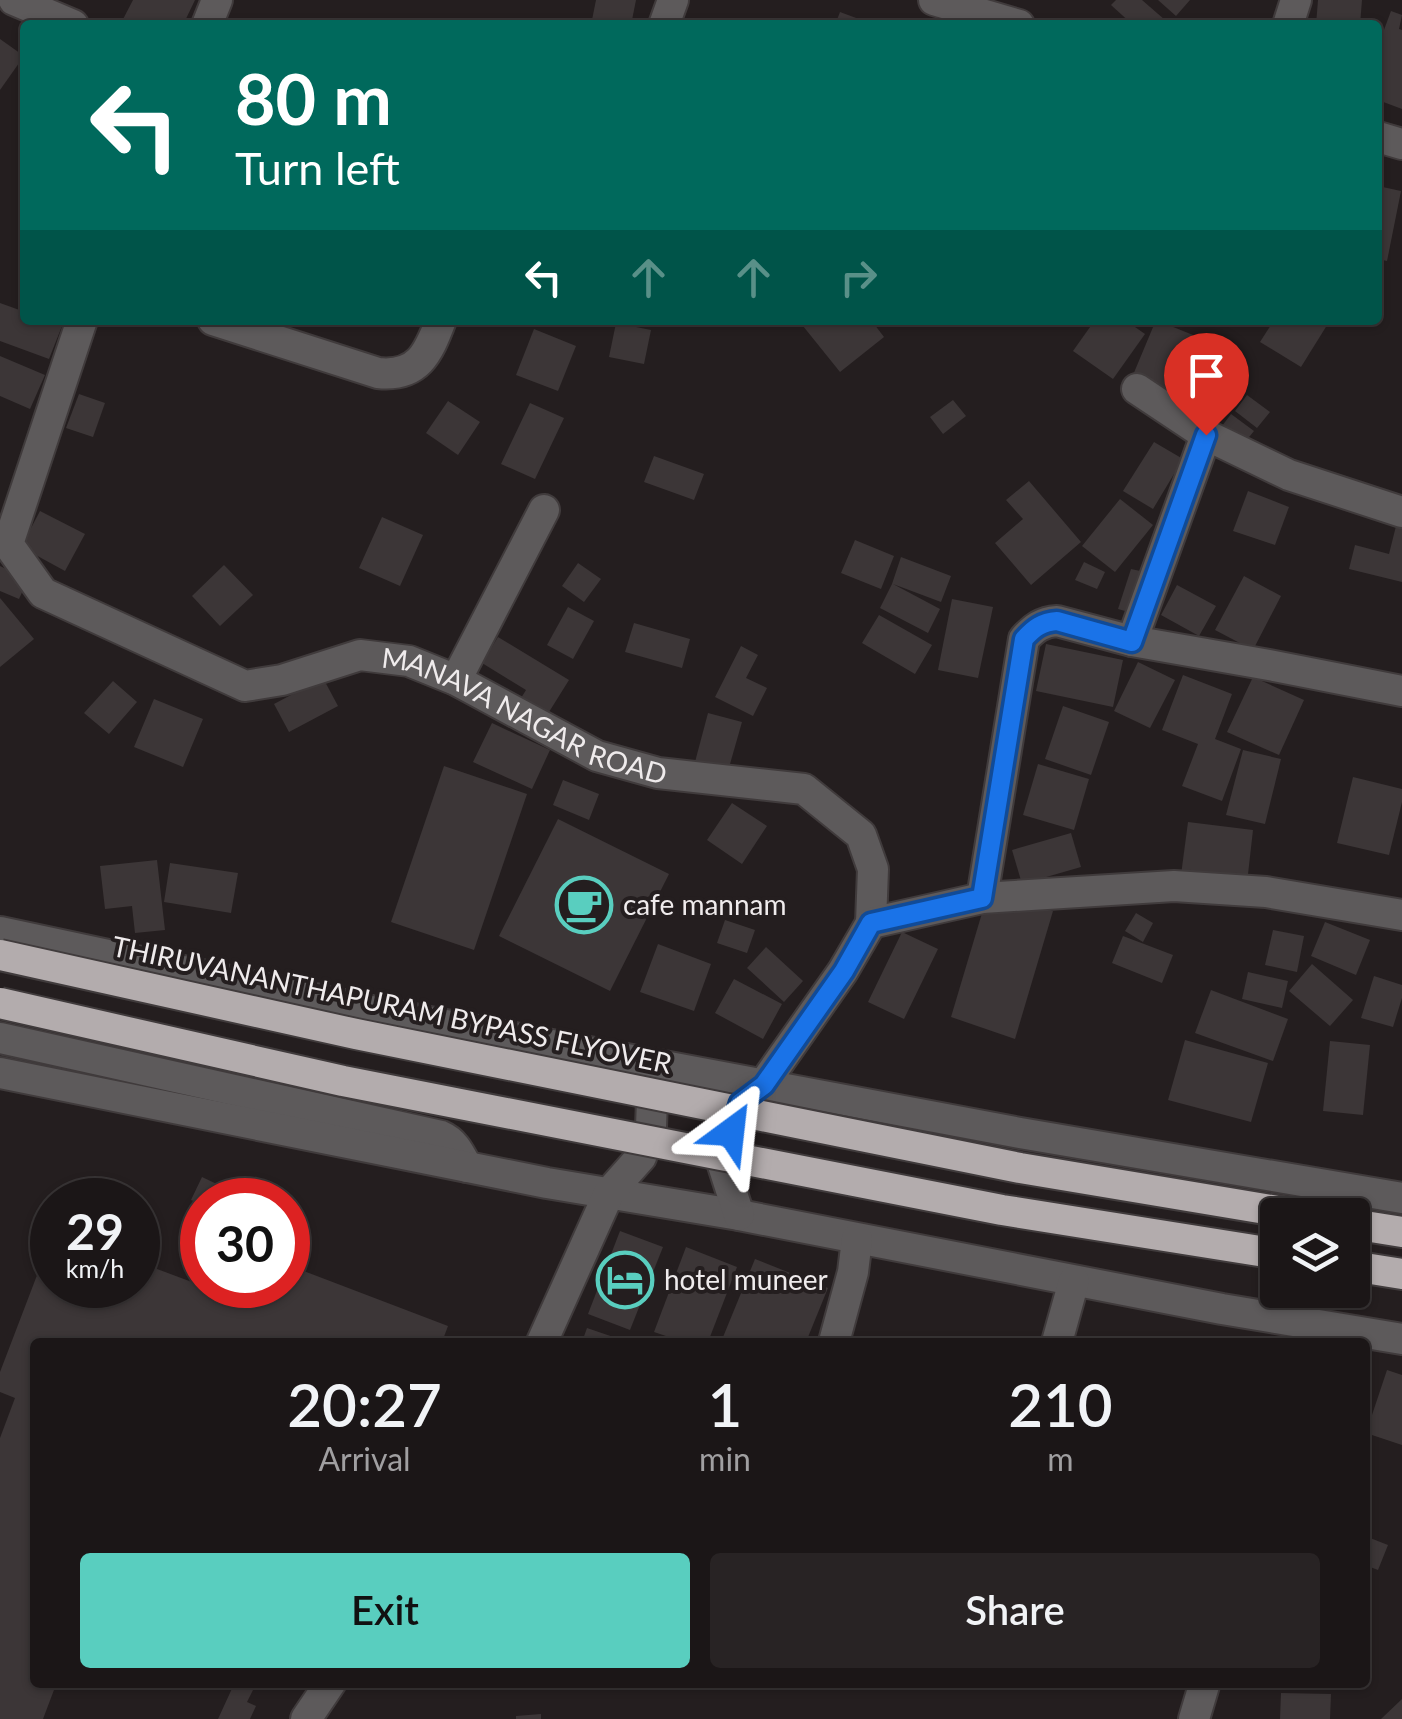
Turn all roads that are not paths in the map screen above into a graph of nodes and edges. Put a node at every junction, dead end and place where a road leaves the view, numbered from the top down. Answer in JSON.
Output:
{"nodes":[{"id":1,"x":14,"y":0,"type":"edge"},
{"id":2,"x":934,"y":0,"type":"edge"},
{"id":3,"x":61,"y":20,"type":"edge"},
{"id":4,"x":1002,"y":20,"type":"edge"},
{"id":5,"x":80,"y":325,"type":"edge"},
{"id":6,"x":228,"y":325,"type":"edge"},
{"id":7,"x":439,"y":325,"type":"edge"},
{"id":8,"x":1137,"y":390,"type":"dead end"},
{"id":9,"x":1206,"y":435,"type":"junction"},
{"id":10,"x":544,"y":510,"type":"dead end"},
{"id":11,"x":1402,"y":512,"type":"edge"},
{"id":12,"x":4,"y":542,"type":"edge"},
{"id":13,"x":1132,"y":642,"type":"junction"},
{"id":14,"x":456,"y":680,"type":"junction"},
{"id":15,"x":1402,"y":692,"type":"edge"},
{"id":16,"x":982,"y":898,"type":"junction"},
{"id":17,"x":1402,"y":914,"type":"edge"},
{"id":18,"x":871,"y":923,"type":"junction"},
{"id":19,"x":0,"y":932,"type":"edge"},
{"id":20,"x":0,"y":955,"type":"edge"},
{"id":21,"x":0,"y":1003,"type":"edge"},
{"id":22,"x":0,"y":1038,"type":"edge"},
{"id":23,"x":620,"y":1058,"type":"junction"},
{"id":24,"x":0,"y":1073,"type":"edge"},
{"id":25,"x":764,"y":1085,"type":"junction"},
{"id":26,"x":467,"y":1167,"type":"junction"},
{"id":27,"x":608,"y":1193,"type":"junction"},
{"id":28,"x":1402,"y":1198,"type":"edge"},
{"id":29,"x":1260,"y":1208,"type":"edge"},
{"id":30,"x":739,"y":1215,"type":"junction"},
{"id":31,"x":1370,"y":1227,"type":"edge"},
{"id":32,"x":1402,"y":1232,"type":"edge"},
{"id":33,"x":857,"y":1239,"type":"junction"},
{"id":34,"x":1260,"y":1251,"type":"edge"},
{"id":35,"x":1370,"y":1269,"type":"edge"},
{"id":36,"x":1402,"y":1274,"type":"edge"},
{"id":37,"x":1074,"y":1280,"type":"junction"},
{"id":38,"x":1345,"y":1336,"type":"edge"},
{"id":39,"x":544,"y":1338,"type":"edge"},
{"id":40,"x":835,"y":1338,"type":"edge"},
{"id":41,"x":1058,"y":1338,"type":"edge"},
{"id":42,"x":1402,"y":1338,"type":"edge"},
{"id":43,"x":327,"y":1688,"type":"edge"},
{"id":44,"x":1203,"y":1688,"type":"edge"},
{"id":45,"x":306,"y":1719,"type":"edge"},
{"id":46,"x":1194,"y":1719,"type":"edge"}],
"edges":[{"from":1,"to":3,"type":"street"},
{"from":2,"to":4,"type":"street"},
{"from":5,"to":12,"type":"street","name":"MANAVA NAGAR ROAD"},
{"from":6,"to":7,"type":"street"},
{"from":8,"to":9,"type":"street"},
{"from":9,"to":11,"type":"street"},
{"from":9,"to":13,"type":"street"},
{"from":10,"to":14,"type":"street"},
{"from":12,"to":14,"type":"street","name":"MANAVA NAGAR ROAD"},
{"from":13,"to":15,"type":"street"},
{"from":13,"to":16,"type":"street"},
{"from":14,"to":18,"type":"street","name":"MANAVA NAGAR ROAD"},
{"from":16,"to":17,"type":"street"},
{"from":16,"to":18,"type":"street"},
{"from":18,"to":25,"type":"street"},
{"from":19,"to":23,"type":"street"},
{"from":20,"to":29,"type":"highway","name":"THIRUVANANTHAPURAM BYPASS FLYOVER","bridge":true},
{"from":21,"to":34,"type":"highway","bridge":true},
{"from":22,"to":26,"type":"street"},
{"from":23,"to":25,"type":"street"},
{"from":23,"to":27,"type":"street"},
{"from":24,"to":26,"type":"street"},
{"from":25,"to":28,"type":"street"},
{"from":25,"to":30,"type":"street"},
{"from":26,"to":27,"type":"street"},
{"from":27,"to":30,"type":"street"},
{"from":27,"to":39,"type":"street"},
{"from":30,"to":33,"type":"street"},
{"from":31,"to":32,"type":"highway"},
{"from":33,"to":37,"type":"street"},
{"from":33,"to":40,"type":"street"},
{"from":35,"to":36,"type":"highway"},
{"from":37,"to":38,"type":"street"},
{"from":37,"to":41,"type":"street"},
{"from":38,"to":42,"type":"street"},
{"from":43,"to":45,"type":"street"},
{"from":44,"to":46,"type":"street"}]}
